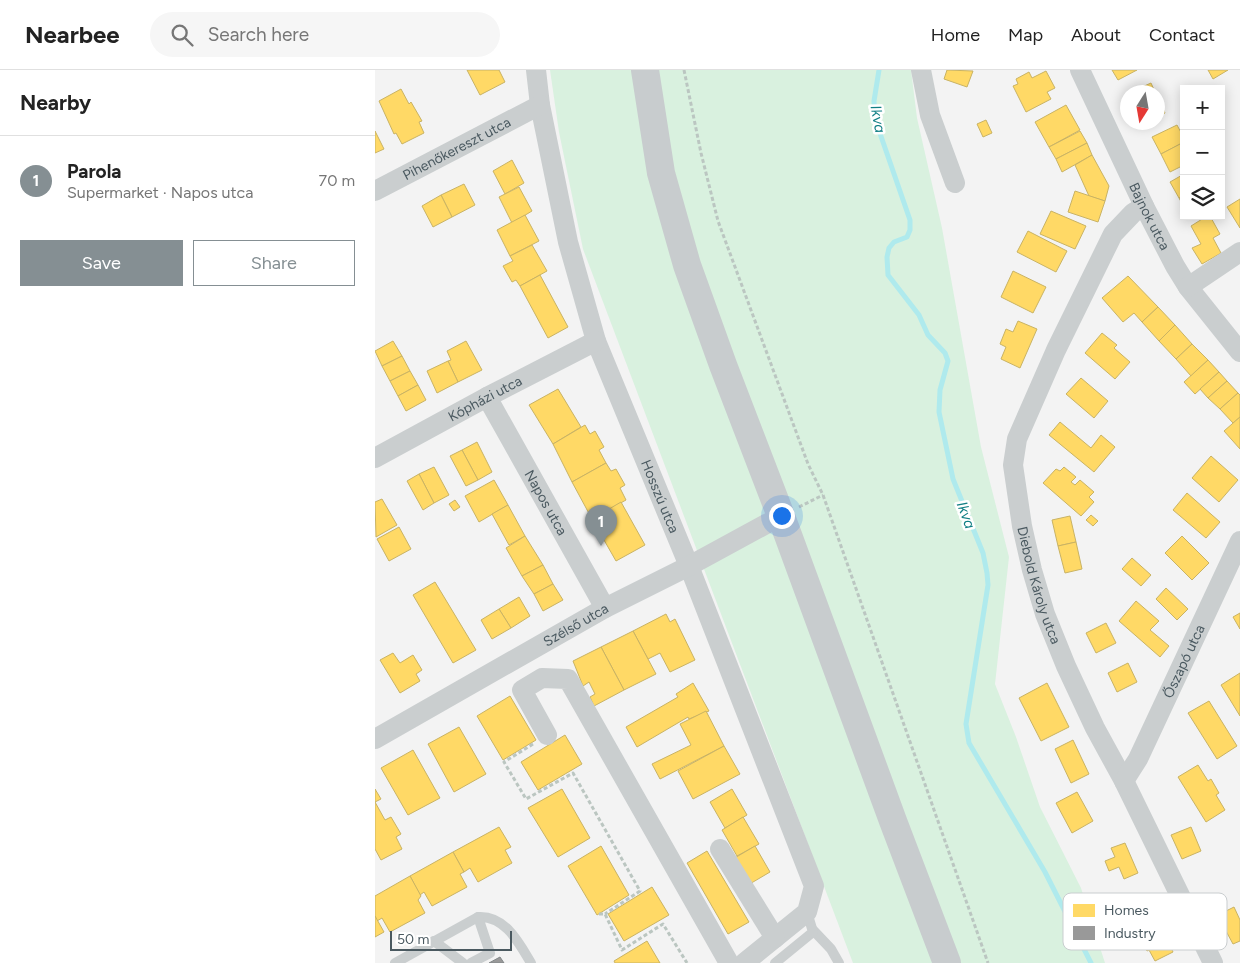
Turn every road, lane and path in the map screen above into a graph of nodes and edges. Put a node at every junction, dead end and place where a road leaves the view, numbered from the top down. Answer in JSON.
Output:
{"nodes":[{"id":1,"x":536,"y":70,"type":"edge"},
{"id":2,"x":645,"y":70,"type":"edge"},
{"id":3,"x":684,"y":70,"type":"edge"},
{"id":4,"x":921,"y":70,"type":"edge"},
{"id":5,"x":1080,"y":70,"type":"edge"},
{"id":6,"x":540,"y":105,"type":"junction"},
{"id":7,"x":955,"y":183,"type":"dead end"},
{"id":8,"x":375,"y":191,"type":"edge"},
{"id":9,"x":1144,"y":206,"type":"junction"},
{"id":10,"x":1240,"y":252,"type":"edge"},
{"id":11,"x":1188,"y":286,"type":"junction"},
{"id":12,"x":596,"y":341,"type":"junction"},
{"id":13,"x":1240,"y":352,"type":"edge"},
{"id":14,"x":487,"y":397,"type":"junction"},
{"id":15,"x":375,"y":458,"type":"edge"},
{"id":16,"x":781,"y":516,"type":"junction"},
{"id":17,"x":1240,"y":541,"type":"edge"},
{"id":18,"x":689,"y":566,"type":"junction"},
{"id":19,"x":605,"y":608,"type":"junction"},
{"id":20,"x":547,"y":735,"type":"dead end"},
{"id":21,"x":375,"y":739,"type":"edge"},
{"id":22,"x":523,"y":750,"type":"dead end"},
{"id":23,"x":1124,"y":781,"type":"junction"},
{"id":24,"x":720,"y":849,"type":"dead end"},
{"id":25,"x":1179,"y":893,"type":"edge"},
{"id":26,"x":599,"y":914,"type":"dead end"},
{"id":27,"x":605,"y":914,"type":"junction"},
{"id":28,"x":478,"y":917,"type":"junction"},
{"id":29,"x":810,"y":921,"type":"junction"},
{"id":30,"x":775,"y":938,"type":"junction"},
{"id":31,"x":434,"y":941,"type":"junction"},
{"id":32,"x":1207,"y":950,"type":"edge"},
{"id":33,"x":395,"y":963,"type":"edge"},
{"id":34,"x":463,"y":963,"type":"edge"},
{"id":35,"x":471,"y":963,"type":"edge"},
{"id":36,"x":531,"y":963,"type":"edge"},
{"id":37,"x":687,"y":963,"type":"edge"},
{"id":38,"x":729,"y":963,"type":"edge"},
{"id":39,"x":744,"y":963,"type":"edge"},
{"id":40,"x":775,"y":963,"type":"edge"},
{"id":41,"x":839,"y":963,"type":"edge"},
{"id":42,"x":947,"y":963,"type":"edge"},
{"id":43,"x":988,"y":963,"type":"edge"},
{"id":44,"x":1213,"y":963,"type":"edge"}],
"edges":[{"from":1,"to":6,"type":"street","name":"Hosszú utca"},
{"from":2,"to":16,"type":"main road"},
{"from":3,"to":43,"type":"path"},
{"from":4,"to":7,"type":"street"},
{"from":5,"to":9,"type":"street","name":"Bajnok utca"},
{"from":6,"to":8,"type":"street","name":"Pihenőkereszt utca"},
{"from":6,"to":12,"type":"street","name":"Hosszú utca"},
{"from":9,"to":11,"type":"street","name":"Bajnok utca"},
{"from":9,"to":23,"type":"street","name":"Diebold Károly utca"},
{"from":10,"to":11,"type":"street"},
{"from":11,"to":13,"type":"street","name":"Bajnok utca"},
{"from":12,"to":14,"type":"street","name":"Kópházi utca"},
{"from":12,"to":18,"type":"street","name":"Hosszú utca"},
{"from":14,"to":15,"type":"street","name":"Kópházi utca"},
{"from":14,"to":19,"type":"street","name":"Napos utca"},
{"from":16,"to":18,"type":"street","name":"Szélső utca"},
{"from":16,"to":42,"type":"main road"},
{"from":17,"to":23,"type":"street","name":"Őszapó utca"},
{"from":18,"to":19,"type":"street","name":"Szélső utca"},
{"from":18,"to":29,"type":"street","name":"Hosszú utca"},
{"from":19,"to":21,"type":"street","name":"Szélső utca"},
{"from":20,"to":38,"type":"street"},
{"from":22,"to":27,"type":"path"},
{"from":23,"to":25,"type":"street","name":"Diebold Károly utca"},
{"from":24,"to":30,"type":"street"},
{"from":26,"to":27,"type":"path"},
{"from":27,"to":37,"type":"path"},
{"from":28,"to":31,"type":"lane"},
{"from":28,"to":35,"type":"lane"},
{"from":28,"to":36,"type":"lane"},
{"from":29,"to":30,"type":"street"},
{"from":29,"to":40,"type":"lane"},
{"from":29,"to":41,"type":"lane"},
{"from":30,"to":39,"type":"street"},
{"from":31,"to":33,"type":"lane"},
{"from":31,"to":34,"type":"lane"},
{"from":32,"to":44,"type":"street","name":"Diebold Károly utca"}]}
